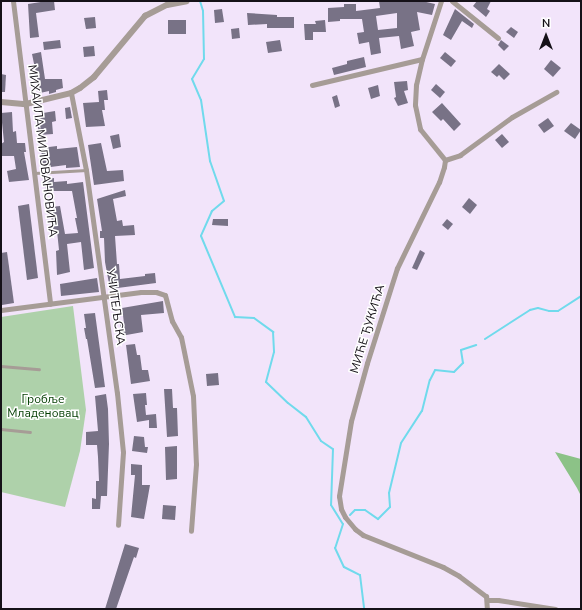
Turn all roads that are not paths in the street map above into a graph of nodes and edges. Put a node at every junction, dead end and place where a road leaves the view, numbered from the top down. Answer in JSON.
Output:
{"nodes":[{"id":1,"x":13,"y":1,"type":"edge"},
{"id":2,"x":187,"y":1,"type":"edge"},
{"id":3,"x":441,"y":1,"type":"edge"},
{"id":4,"x":452,"y":1,"type":"edge"},
{"id":5,"x":498,"y":38,"type":"dead end"},
{"id":6,"x":422,"y":59,"type":"junction"},
{"id":7,"x":312,"y":85,"type":"dead end"},
{"id":8,"x":556,"y":92,"type":"dead end"},
{"id":9,"x":71,"y":93,"type":"junction"},
{"id":10,"x":1,"y":102,"type":"edge"},
{"id":11,"x":26,"y":104,"type":"junction"},
{"id":12,"x":445,"y":160,"type":"junction"},
{"id":13,"x":86,"y":170,"type":"junction"},
{"id":14,"x":35,"y":173,"type":"junction"},
{"id":15,"x":104,"y":297,"type":"junction"},
{"id":16,"x":50,"y":304,"type":"junction"},
{"id":17,"x":1,"y":310,"type":"edge"},
{"id":18,"x":1,"y":366,"type":"edge"},
{"id":19,"x":39,"y":370,"type":"dead end"},
{"id":20,"x":1,"y":429,"type":"edge"},
{"id":21,"x":30,"y":432,"type":"dead end"},
{"id":22,"x":118,"y":525,"type":"dead end"},
{"id":23,"x":191,"y":531,"type":"dead end"},
{"id":24,"x":487,"y":600,"type":"junction"},
{"id":25,"x":487,"y":609,"type":"edge"},
{"id":26,"x":555,"y":609,"type":"edge"}],
"edges":[{"from":1,"to":11,"type":"street","name":"МИХАИЛА МИЛОВАНОВИЋА"},
{"from":2,"to":9,"type":"street"},
{"from":3,"to":6,"type":"street"},
{"from":4,"to":5,"type":"street"},
{"from":6,"to":7,"type":"street"},
{"from":6,"to":12,"type":"street"},
{"from":8,"to":12,"type":"street"},
{"from":9,"to":11,"type":"street"},
{"from":9,"to":13,"type":"street","name":"УЧИТЕЉСКА"},
{"from":10,"to":11,"type":"street"},
{"from":11,"to":14,"type":"street","name":"МИХАИЛА МИЛОВАНОВИЋА"},
{"from":12,"to":24,"type":"street","name":"МИЋЕ ЂУКИЋА"},
{"from":13,"to":14,"type":"lane"},
{"from":13,"to":15,"type":"street","name":"УЧИТЕЉСКА"},
{"from":14,"to":16,"type":"street","name":"МИХАИЛА МИЛОВАНОВИЋА"},
{"from":15,"to":16,"type":"street"},
{"from":15,"to":22,"type":"street","name":"УЧИТЕЉСКА"},
{"from":15,"to":23,"type":"street"},
{"from":16,"to":17,"type":"street"},
{"from":18,"to":19,"type":"lane"},
{"from":20,"to":21,"type":"lane"},
{"from":24,"to":25,"type":"street"},
{"from":24,"to":26,"type":"street"}]}
